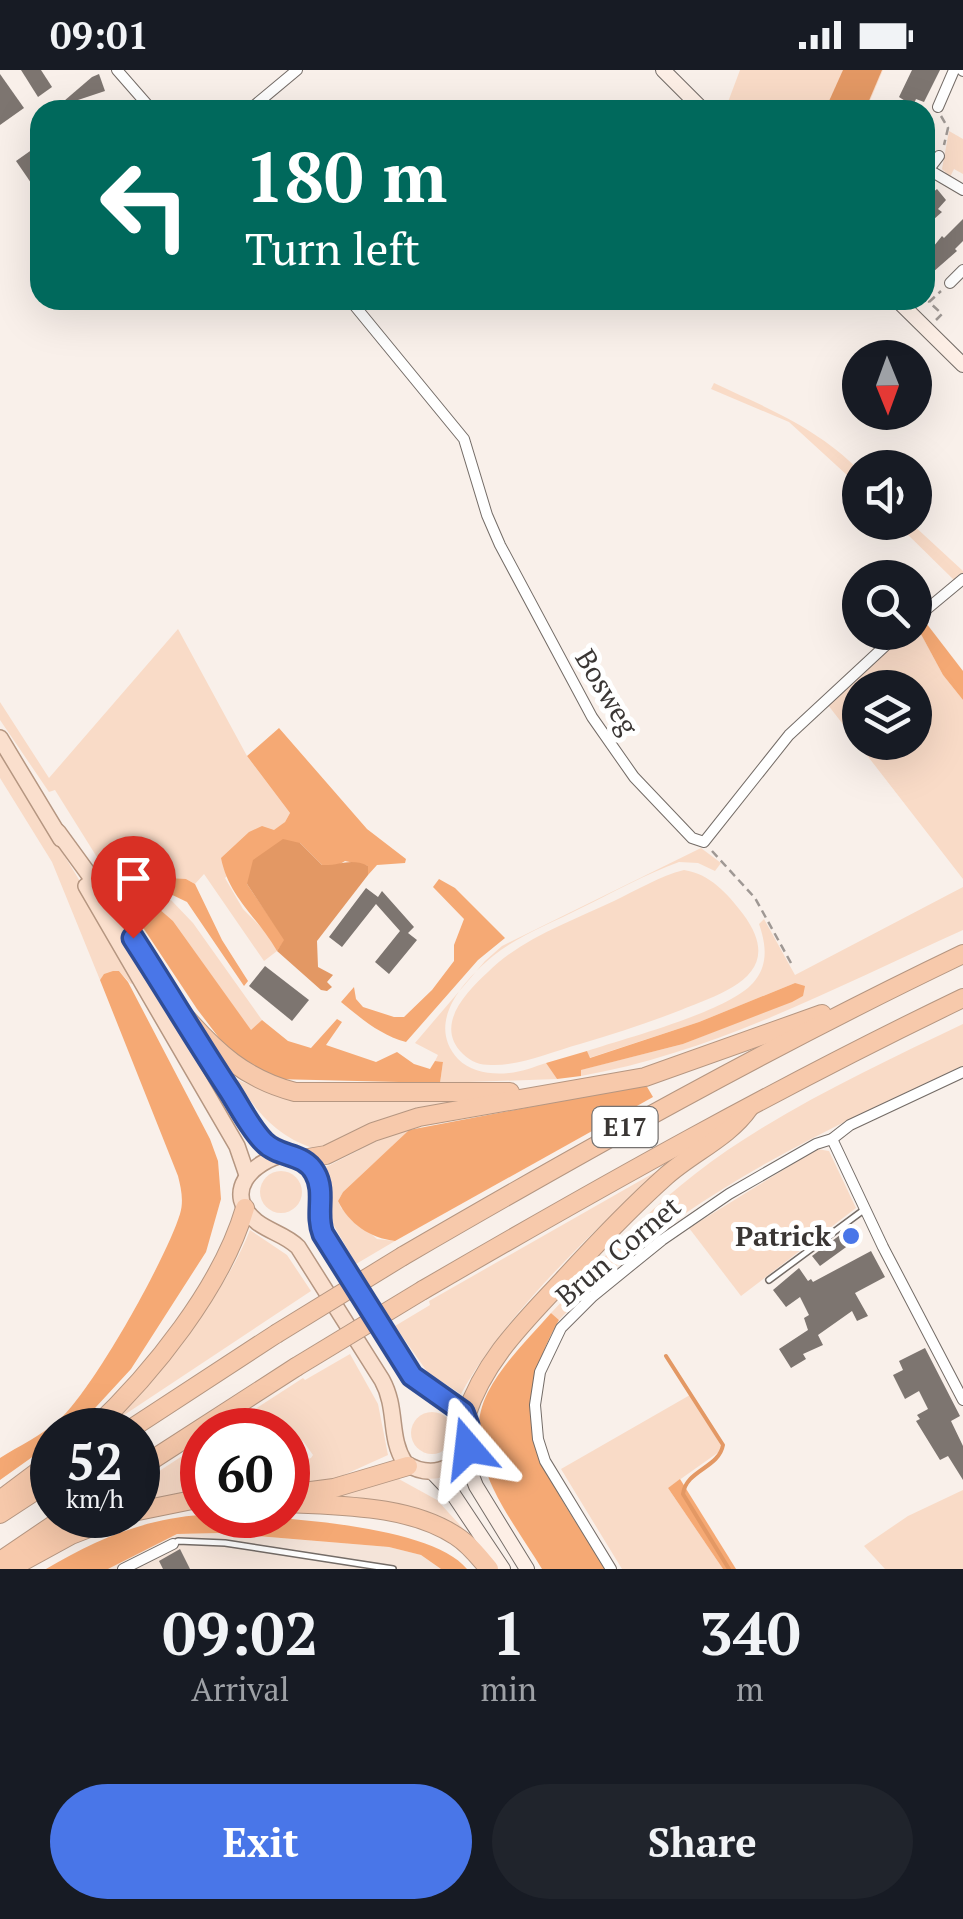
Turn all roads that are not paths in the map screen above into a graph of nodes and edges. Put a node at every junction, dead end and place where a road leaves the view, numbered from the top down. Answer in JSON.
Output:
{"nodes":[{"id":1,"x":117,"y":70,"type":"edge"},
{"id":2,"x":297,"y":70,"type":"edge"},
{"id":3,"x":663,"y":70,"type":"edge"},
{"id":4,"x":954,"y":70,"type":"edge"},
{"id":5,"x":143,"y":100,"type":"edge"},
{"id":6,"x":261,"y":100,"type":"edge"},
{"id":7,"x":694,"y":100,"type":"edge"},
{"id":8,"x":938,"y":107,"type":"road end"},
{"id":9,"x":939,"y":156,"type":"road end"},
{"id":10,"x":935,"y":161,"type":"edge"},
{"id":11,"x":935,"y":175,"type":"edge"},
{"id":12,"x":963,"y":190,"type":"edge"},
{"id":13,"x":963,"y":270,"type":"edge"},
{"id":14,"x":950,"y":283,"type":"road end"},
{"id":15,"x":358,"y":310,"type":"edge"},
{"id":16,"x":907,"y":310,"type":"edge"},
{"id":17,"x":963,"y":364,"type":"edge"},
{"id":18,"x":963,"y":579,"type":"edge"},
{"id":19,"x":932,"y":604,"type":"edge"},
{"id":20,"x":881,"y":650,"type":"edge"},
{"id":21,"x":0,"y":738,"type":"edge"},
{"id":22,"x":58,"y":832,"type":"junction"},
{"id":23,"x":963,"y":954,"type":"edge"},
{"id":24,"x":963,"y":998,"type":"edge"},
{"id":25,"x":852,"y":1007,"type":"junction"},
{"id":26,"x":183,"y":1014,"type":"junction"},
{"id":27,"x":963,"y":1072,"type":"edge"},
{"id":28,"x":560,"y":1092,"type":"junction"},
{"id":29,"x":753,"y":1103,"type":"junction"},
{"id":30,"x":832,"y":1140,"type":"junction"},
{"id":31,"x":294,"y":1157,"type":"junction"},
{"id":32,"x":247,"y":1174,"type":"junction"},
{"id":33,"x":245,"y":1208,"type":"junction"},
{"id":34,"x":864,"y":1209,"type":"junction"},
{"id":35,"x":770,"y":1280,"type":"dead end"},
{"id":36,"x":963,"y":1400,"type":"edge"},
{"id":37,"x":113,"y":1408,"type":"edge"},
{"id":38,"x":160,"y":1410,"type":"edge"},
{"id":39,"x":466,"y":1416,"type":"junction"},
{"id":40,"x":160,"y":1454,"type":"edge"},
{"id":41,"x":464,"y":1455,"type":"junction"},
{"id":42,"x":408,"y":1466,"type":"junction"},
{"id":43,"x":432,"y":1472,"type":"junction"},
{"id":44,"x":30,"y":1478,"type":"edge"},
{"id":45,"x":310,"y":1491,"type":"edge"},
{"id":46,"x":30,"y":1494,"type":"edge"},
{"id":47,"x":0,"y":1500,"type":"edge"},
{"id":48,"x":310,"y":1504,"type":"edge"},
{"id":49,"x":0,"y":1514,"type":"edge"},
{"id":50,"x":34,"y":1538,"type":"edge"},
{"id":51,"x":66,"y":1538,"type":"edge"},
{"id":52,"x":173,"y":1544,"type":"joint"},
{"id":53,"x":0,"y":1561,"type":"edge"},
{"id":54,"x":9,"y":1569,"type":"edge"},
{"id":55,"x":124,"y":1569,"type":"edge"},
{"id":56,"x":393,"y":1569,"type":"edge"},
{"id":57,"x":489,"y":1569,"type":"edge"},
{"id":58,"x":502,"y":1569,"type":"edge"},
{"id":59,"x":527,"y":1569,"type":"edge"},
{"id":60,"x":611,"y":1569,"type":"edge"}],
"edges":[{"from":1,"to":5,"type":"street"},
{"from":2,"to":6,"type":"street"},
{"from":3,"to":7,"type":"main road"},
{"from":4,"to":8,"type":"street"},
{"from":9,"to":10,"type":"street"},
{"from":11,"to":12,"type":"street"},
{"from":13,"to":14,"type":"street"},
{"from":15,"to":20,"type":"street","name":"Bosweg"},
{"from":16,"to":17,"type":"main road"},
{"from":18,"to":19,"type":"street"},
{"from":21,"to":22,"type":"main road"},
{"from":22,"to":26,"type":"main road"},
{"from":22,"to":32,"type":"main road"},
{"from":23,"to":25,"type":"highway","number":"E17"},
{"from":24,"to":29,"type":"highway","number":"E17"},
{"from":25,"to":28,"type":"highway"},
{"from":25,"to":38,"type":"highway","number":"E17","bridge":true},
{"from":26,"to":28,"type":"highway"},
{"from":26,"to":31,"type":"main road"},
{"from":27,"to":30,"type":"street","name":"Brun Cornet"},
{"from":28,"to":31,"type":"highway"},
{"from":29,"to":39,"type":"highway"},
{"from":29,"to":40,"type":"highway","number":"E17","bridge":true},
{"from":30,"to":34,"type":"street"},
{"from":30,"to":60,"type":"street","name":"Brun Cornet"},
{"from":31,"to":32,"type":"main road"},
{"from":31,"to":39,"type":"main road"},
{"from":32,"to":33,"type":"main road"},
{"from":33,"to":37,"type":"highway"},
{"from":33,"to":42,"type":"main road"},
{"from":34,"to":35,"type":"lane"},
{"from":34,"to":36,"type":"street"},
{"from":39,"to":41,"type":"main road"},
{"from":41,"to":43,"type":"main road"},
{"from":41,"to":59,"type":"main road"},
{"from":42,"to":43,"type":"main road"},
{"from":42,"to":45,"type":"highway"},
{"from":43,"to":58,"type":"main road"},
{"from":44,"to":47,"type":"highway"},
{"from":46,"to":49,"type":"highway"},
{"from":48,"to":57,"type":"highway"},
{"from":50,"to":53,"type":"highway"},
{"from":51,"to":54,"type":"highway"},
{"from":52,"to":55,"type":"street"},
{"from":52,"to":56,"type":"lane"}]}
